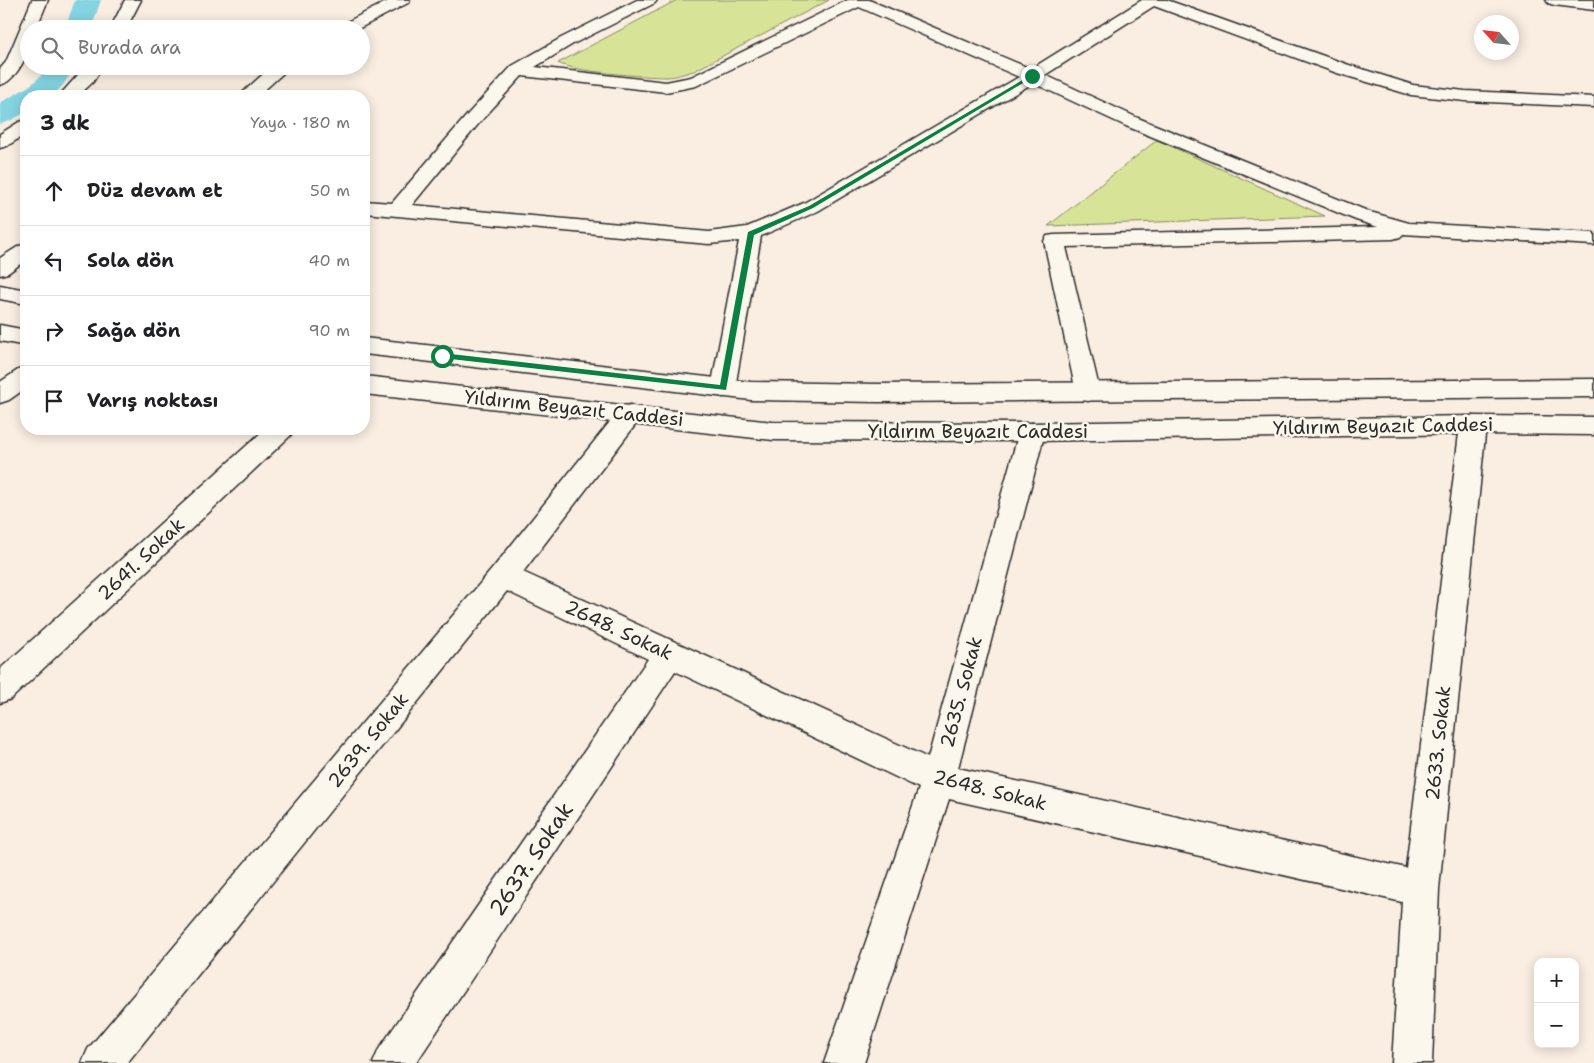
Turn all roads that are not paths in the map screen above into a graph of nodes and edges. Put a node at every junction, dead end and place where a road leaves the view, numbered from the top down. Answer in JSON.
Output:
{"nodes":[{"id":1,"x":40,"y":0,"type":"edge"},
{"id":2,"x":402,"y":0,"type":"edge"},
{"id":3,"x":649,"y":0,"type":"edge"},
{"id":4,"x":1152,"y":0,"type":"edge"},
{"id":5,"x":1554,"y":0,"type":"edge"},
{"id":6,"x":858,"y":1,"type":"edge"},
{"id":7,"x":136,"y":2,"type":"edge"},
{"id":8,"x":1594,"y":5,"type":"edge"},
{"id":9,"x":32,"y":20,"type":"edge"},
{"id":10,"x":124,"y":20,"type":"edge"},
{"id":11,"x":363,"y":20,"type":"edge"},
{"id":12,"x":20,"y":48,"type":"edge"},
{"id":13,"x":518,"y":70,"type":"junction"},
{"id":14,"x":90,"y":75,"type":"edge"},
{"id":15,"x":272,"y":75,"type":"edge"},
{"id":16,"x":1032,"y":76,"type":"junction"},
{"id":17,"x":0,"y":80,"type":"edge"},
{"id":18,"x":75,"y":90,"type":"edge"},
{"id":19,"x":255,"y":90,"type":"edge"},
{"id":20,"x":1594,"y":102,"type":"edge"},
{"id":21,"x":20,"y":130,"type":"edge"},
{"id":22,"x":0,"y":142,"type":"edge"},
{"id":23,"x":370,"y":207,"type":"edge"},
{"id":24,"x":398,"y":209,"type":"junction"},
{"id":25,"x":1447,"y":232,"type":"junction"},
{"id":26,"x":751,"y":234,"type":"junction"},
{"id":27,"x":1594,"y":239,"type":"edge"},
{"id":28,"x":20,"y":255,"type":"edge"},
{"id":29,"x":0,"y":268,"type":"edge"},
{"id":30,"x":0,"y":292,"type":"edge"},
{"id":31,"x":20,"y":296,"type":"edge"},
{"id":32,"x":0,"y":333,"type":"edge"},
{"id":33,"x":20,"y":337,"type":"edge"},
{"id":34,"x":370,"y":347,"type":"edge"},
{"id":35,"x":20,"y":380,"type":"edge"},
{"id":36,"x":370,"y":386,"type":"edge"},
{"id":37,"x":723,"y":388,"type":"junction"},
{"id":38,"x":1594,"y":388,"type":"edge"},
{"id":39,"x":1088,"y":392,"type":"junction"},
{"id":40,"x":0,"y":394,"type":"edge"},
{"id":41,"x":630,"y":414,"type":"junction"},
{"id":42,"x":1473,"y":425,"type":"junction"},
{"id":43,"x":1594,"y":426,"type":"edge"},
{"id":44,"x":1032,"y":432,"type":"junction"},
{"id":45,"x":275,"y":435,"type":"edge"},
{"id":46,"x":503,"y":576,"type":"junction"},
{"id":47,"x":669,"y":654,"type":"junction"},
{"id":48,"x":0,"y":689,"type":"edge"},
{"id":49,"x":938,"y":780,"type":"junction"},
{"id":50,"x":1421,"y":890,"type":"junction"},
{"id":51,"x":102,"y":1063,"type":"edge"},
{"id":52,"x":393,"y":1063,"type":"edge"},
{"id":53,"x":844,"y":1063,"type":"edge"},
{"id":54,"x":1412,"y":1063,"type":"edge"}],
"edges":[{"from":1,"to":9,"type":"street"},
{"from":2,"to":11,"type":"street"},
{"from":3,"to":13,"type":"street"},
{"from":4,"to":16,"type":"street"},
{"from":4,"to":20,"type":"street"},
{"from":5,"to":8,"type":"street"},
{"from":6,"to":13,"type":"street"},
{"from":6,"to":16,"type":"street"},
{"from":7,"to":10,"type":"street"},
{"from":12,"to":17,"type":"street"},
{"from":13,"to":24,"type":"street"},
{"from":14,"to":18,"type":"street"},
{"from":15,"to":19,"type":"street"},
{"from":16,"to":25,"type":"street"},
{"from":16,"to":26,"type":"street"},
{"from":21,"to":22,"type":"street"},
{"from":23,"to":24,"type":"street"},
{"from":24,"to":26,"type":"street"},
{"from":25,"to":27,"type":"street"},
{"from":25,"to":39,"type":"street"},
{"from":26,"to":37,"type":"street"},
{"from":28,"to":29,"type":"street"},
{"from":30,"to":31,"type":"street"},
{"from":32,"to":33,"type":"street"},
{"from":34,"to":37,"type":"street","name":"Yıldırım Beyazıt Caddesi"},
{"from":35,"to":40,"type":"street"},
{"from":36,"to":41,"type":"street","name":"Yıldırım Beyazıt Caddesi"},
{"from":37,"to":39,"type":"street","name":"Yıldırım Beyazıt Caddesi"},
{"from":38,"to":39,"type":"street","name":"Yıldırım Beyazıt Caddesi"},
{"from":41,"to":44,"type":"street","name":"Yıldırım Beyazıt Caddesi"},
{"from":41,"to":46,"type":"street","name":"2639. Sokak"},
{"from":42,"to":43,"type":"street","name":"Yıldırım Beyazıt Caddesi"},
{"from":42,"to":44,"type":"street","name":"Yıldırım Beyazıt Caddesi"},
{"from":42,"to":50,"type":"street","name":"2633. Sokak"},
{"from":44,"to":49,"type":"street","name":"2635. Sokak"},
{"from":45,"to":48,"type":"street","name":"2641. Sokak"},
{"from":46,"to":47,"type":"street","name":"2648. Sokak"},
{"from":46,"to":51,"type":"street","name":"2639. Sokak"},
{"from":47,"to":49,"type":"street","name":"2648. Sokak"},
{"from":47,"to":52,"type":"street","name":"2637. Sokak"},
{"from":49,"to":50,"type":"street","name":"2648. Sokak"},
{"from":49,"to":53,"type":"street","name":"2635. Sokak"},
{"from":50,"to":54,"type":"street","name":"2633. Sokak"}]}
